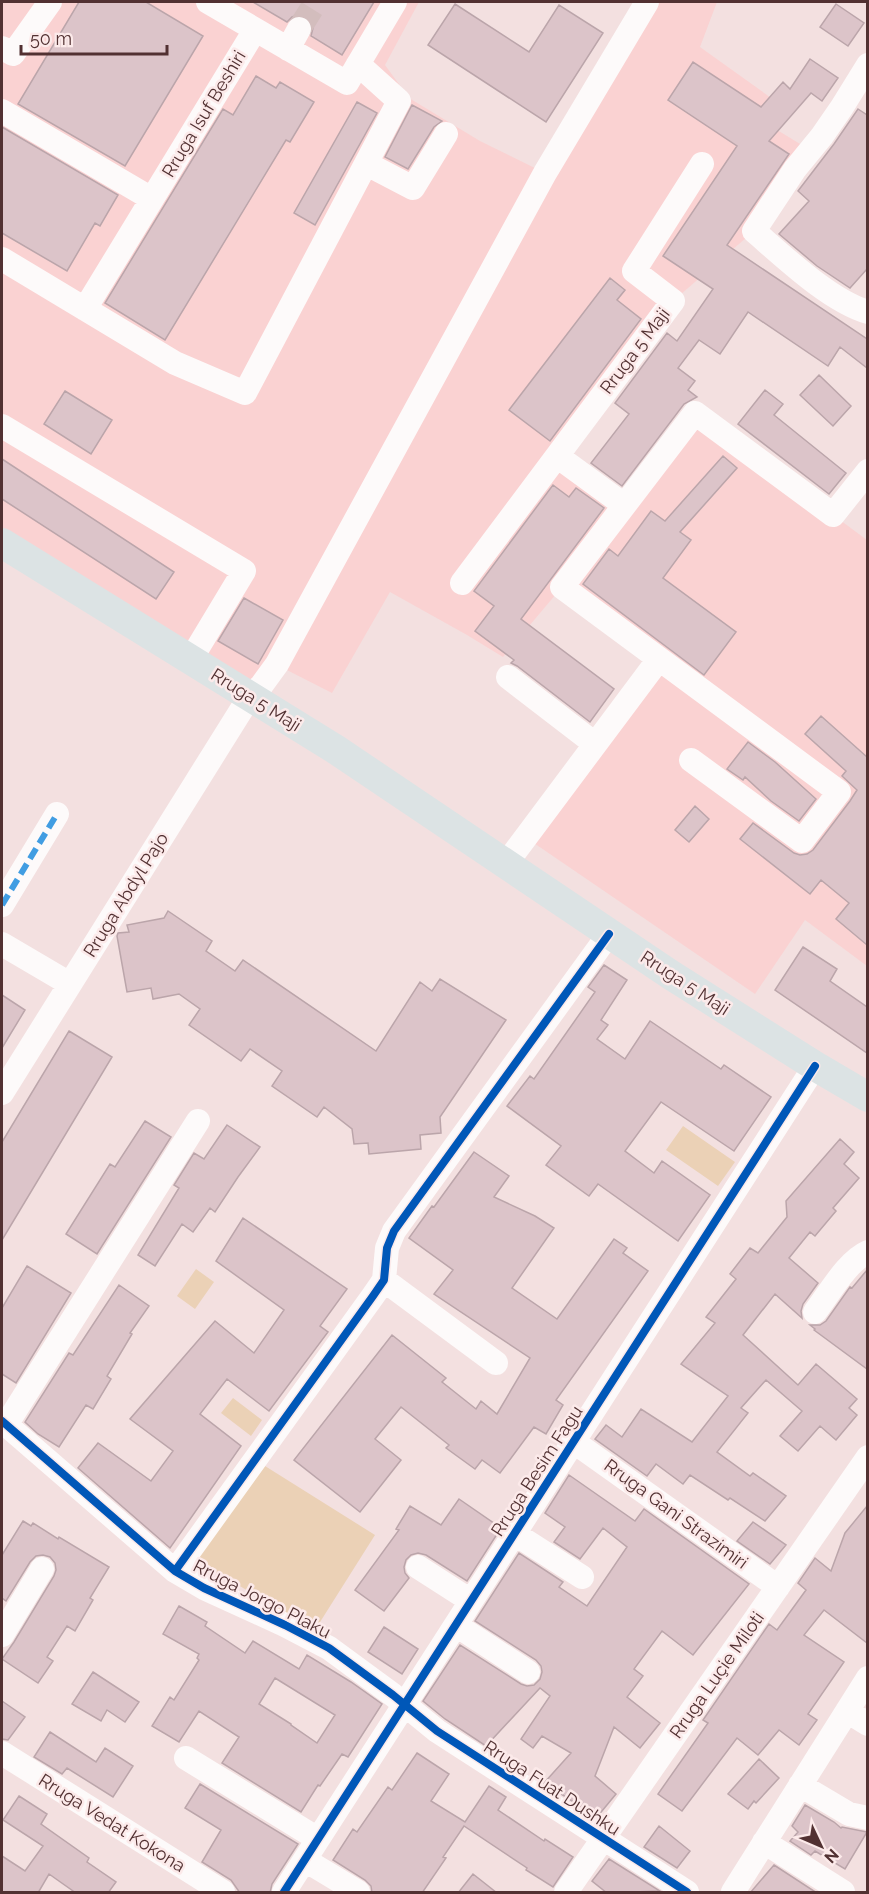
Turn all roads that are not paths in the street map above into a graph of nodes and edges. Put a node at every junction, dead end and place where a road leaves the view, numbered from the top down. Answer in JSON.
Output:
{"nodes":[{"id":1,"x":50,"y":2,"type":"edge"},
{"id":2,"x":395,"y":2,"type":"edge"},
{"id":3,"x":647,"y":2,"type":"edge"},
{"id":4,"x":214,"y":3,"type":"edge"},
{"id":5,"x":255,"y":30,"type":"junction"},
{"id":6,"x":5,"y":58,"type":"edge"},
{"id":7,"x":867,"y":65,"type":"edge"},
{"id":8,"x":352,"y":74,"type":"junction"},
{"id":9,"x":2,"y":111,"type":"edge"},
{"id":10,"x":446,"y":134,"type":"dead end"},
{"id":11,"x":367,"y":164,"type":"junction"},
{"id":12,"x":702,"y":164,"type":"dead end"},
{"id":13,"x":152,"y":199,"type":"junction"},
{"id":14,"x":2,"y":259,"type":"edge"},
{"id":15,"x":86,"y":309,"type":"junction"},
{"id":16,"x":867,"y":312,"type":"edge"},
{"id":17,"x":2,"y":426,"type":"edge"},
{"id":18,"x":557,"y":456,"type":"junction"},
{"id":19,"x":867,"y":471,"type":"edge"},
{"id":20,"x":624,"y":505,"type":"junction"},
{"id":21,"x":2,"y":544,"type":"edge"},
{"id":22,"x":462,"y":583,"type":"dead end"},
{"id":23,"x":191,"y":659,"type":"junction"},
{"id":24,"x":659,"y":659,"type":"junction"},
{"id":25,"x":508,"y":677,"type":"dead end"},
{"id":26,"x":250,"y":696,"type":"junction"},
{"id":27,"x":595,"y":744,"type":"junction"},
{"id":28,"x":691,"y":760,"type":"dead end"},
{"id":29,"x":57,"y":814,"type":"dead end"},
{"id":30,"x":505,"y":865,"type":"junction"},
{"id":31,"x":2,"y":905,"type":"edge"},
{"id":32,"x":609,"y":934,"type":"junction"},
{"id":33,"x":2,"y":944,"type":"edge"},
{"id":34,"x":70,"y":984,"type":"junction"},
{"id":35,"x":815,"y":1066,"type":"junction"},
{"id":36,"x":2,"y":1093,"type":"edge"},
{"id":37,"x":867,"y":1097,"type":"edge"},
{"id":38,"x":198,"y":1121,"type":"dead end"},
{"id":39,"x":867,"y":1252,"type":"edge"},
{"id":40,"x":384,"y":1280,"type":"junction"},
{"id":41,"x":815,"y":1312,"type":"dead end"},
{"id":42,"x":496,"y":1363,"type":"dead end"},
{"id":43,"x":4,"y":1423,"type":"edge"},
{"id":44,"x":574,"y":1442,"type":"junction"},
{"id":45,"x":867,"y":1457,"type":"edge"},
{"id":46,"x":515,"y":1534,"type":"junction"},
{"id":47,"x":418,"y":1567,"type":"dead end"},
{"id":48,"x":42,"y":1569,"type":"dead end"},
{"id":49,"x":175,"y":1571,"type":"junction"},
{"id":50,"x":582,"y":1577,"type":"dead end"},
{"id":51,"x":778,"y":1587,"type":"junction"},
{"id":52,"x":471,"y":1602,"type":"junction"},
{"id":53,"x":456,"y":1625,"type":"junction"},
{"id":54,"x":2,"y":1635,"type":"edge"},
{"id":55,"x":528,"y":1672,"type":"dead end"},
{"id":56,"x":867,"y":1678,"type":"edge"},
{"id":57,"x":404,"y":1705,"type":"junction"},
{"id":58,"x":846,"y":1711,"type":"junction"},
{"id":59,"x":867,"y":1724,"type":"edge"},
{"id":60,"x":2,"y":1753,"type":"edge"},
{"id":61,"x":186,"y":1758,"type":"dead end"},
{"id":62,"x":800,"y":1785,"type":"junction"},
{"id":63,"x":867,"y":1818,"type":"edge"},
{"id":64,"x":602,"y":1838,"type":"junction"},
{"id":65,"x":318,"y":1839,"type":"junction"},
{"id":66,"x":764,"y":1842,"type":"junction"},
{"id":67,"x":305,"y":1860,"type":"junction"},
{"id":68,"x":839,"y":1891,"type":"edge"},
{"id":69,"x":223,"y":1893,"type":"edge"},
{"id":70,"x":284,"y":1893,"type":"edge"},
{"id":71,"x":358,"y":1893,"type":"edge"},
{"id":72,"x":566,"y":1893,"type":"edge"},
{"id":73,"x":687,"y":1893,"type":"edge"},
{"id":74,"x":733,"y":1893,"type":"edge"}],
"edges":[{"from":1,"to":6,"type":"street"},
{"from":2,"to":8,"type":"street"},
{"from":3,"to":26,"type":"street","name":"Rruga Abdyl Pajo"},
{"from":4,"to":5,"type":"street","name":"Rruga Isuf Beshiri"},
{"from":5,"to":8,"type":"street","name":"Rruga Isuf Beshiri"},
{"from":5,"to":13,"type":"street","name":"Rruga Isuf Beshiri"},
{"from":7,"to":16,"type":"street"},
{"from":8,"to":11,"type":"street","name":"Rruga Isuf Beshiri"},
{"from":9,"to":13,"type":"street"},
{"from":10,"to":11,"type":"street"},
{"from":11,"to":15,"type":"street"},
{"from":12,"to":18,"type":"street","name":"Rruga 5 Maji"},
{"from":13,"to":15,"type":"street","name":"Rruga Isuf Beshiri"},
{"from":14,"to":15,"type":"street"},
{"from":17,"to":23,"type":"street"},
{"from":18,"to":20,"type":"street"},
{"from":18,"to":22,"type":"street","name":"Rruga 5 Maji"},
{"from":19,"to":20,"type":"street"},
{"from":20,"to":24,"type":"street"},
{"from":21,"to":23,"type":"main road","name":"Rruga 5 Maji"},
{"from":23,"to":26,"type":"main road","name":"Rruga 5 Maji"},
{"from":24,"to":27,"type":"street"},
{"from":24,"to":28,"type":"street"},
{"from":25,"to":27,"type":"street"},
{"from":26,"to":30,"type":"main road","name":"Rruga 5 Maji"},
{"from":26,"to":34,"type":"street","name":"Rruga Abdyl Pajo"},
{"from":27,"to":30,"type":"street"},
{"from":29,"to":31,"type":"street"},
{"from":30,"to":32,"type":"main road","name":"Rruga 5 Maji"},
{"from":32,"to":35,"type":"main road","name":"Rruga 5 Maji"},
{"from":32,"to":40,"type":"street"},
{"from":33,"to":34,"type":"street"},
{"from":34,"to":36,"type":"street","name":"Rruga Abdyl Pajo"},
{"from":35,"to":37,"type":"main road","name":"Rruga 5 Maji"},
{"from":35,"to":44,"type":"street","name":"Rruga Besim Fagu"},
{"from":38,"to":43,"type":"street"},
{"from":39,"to":41,"type":"street"},
{"from":40,"to":42,"type":"street"},
{"from":40,"to":49,"type":"street"},
{"from":43,"to":49,"type":"street","name":"Rruga Jorgo Plaku"},
{"from":44,"to":46,"type":"street","name":"Rruga Besim Fagu"},
{"from":44,"to":51,"type":"street","name":"Rruga Gani Strazimiri"},
{"from":45,"to":51,"type":"street","name":"Rruga Luçie Miloti"},
{"from":46,"to":50,"type":"street"},
{"from":46,"to":52,"type":"street","name":"Rruga Besim Fagu"},
{"from":47,"to":52,"type":"street"},
{"from":48,"to":54,"type":"street"},
{"from":49,"to":57,"type":"street","name":"Rruga Jorgo Plaku"},
{"from":51,"to":64,"type":"street","name":"Rruga Luçie Miloti"},
{"from":52,"to":53,"type":"street","name":"Rruga Besim Fagu"},
{"from":53,"to":55,"type":"street"},
{"from":53,"to":57,"type":"street","name":"Rruga Besim Fagu"},
{"from":56,"to":58,"type":"street"},
{"from":57,"to":64,"type":"street","name":"Rruga Fuat Dushku"},
{"from":57,"to":65,"type":"street","name":"Rruga Besim Fagu"},
{"from":58,"to":59,"type":"street"},
{"from":58,"to":62,"type":"street"},
{"from":60,"to":69,"type":"street","name":"Rruga Vedat Kokona"},
{"from":61,"to":65,"type":"street"},
{"from":62,"to":63,"type":"street"},
{"from":62,"to":66,"type":"street"},
{"from":64,"to":72,"type":"street","name":"Rruga Luçie Miloti"},
{"from":64,"to":73,"type":"street","name":"Rruga Fuat Dushku"},
{"from":65,"to":67,"type":"street","name":"Rruga Besim Fagu"},
{"from":66,"to":68,"type":"street"},
{"from":66,"to":74,"type":"street"},
{"from":67,"to":70,"type":"street","name":"Rruga Besim Fagu"},
{"from":67,"to":71,"type":"street"}]}
